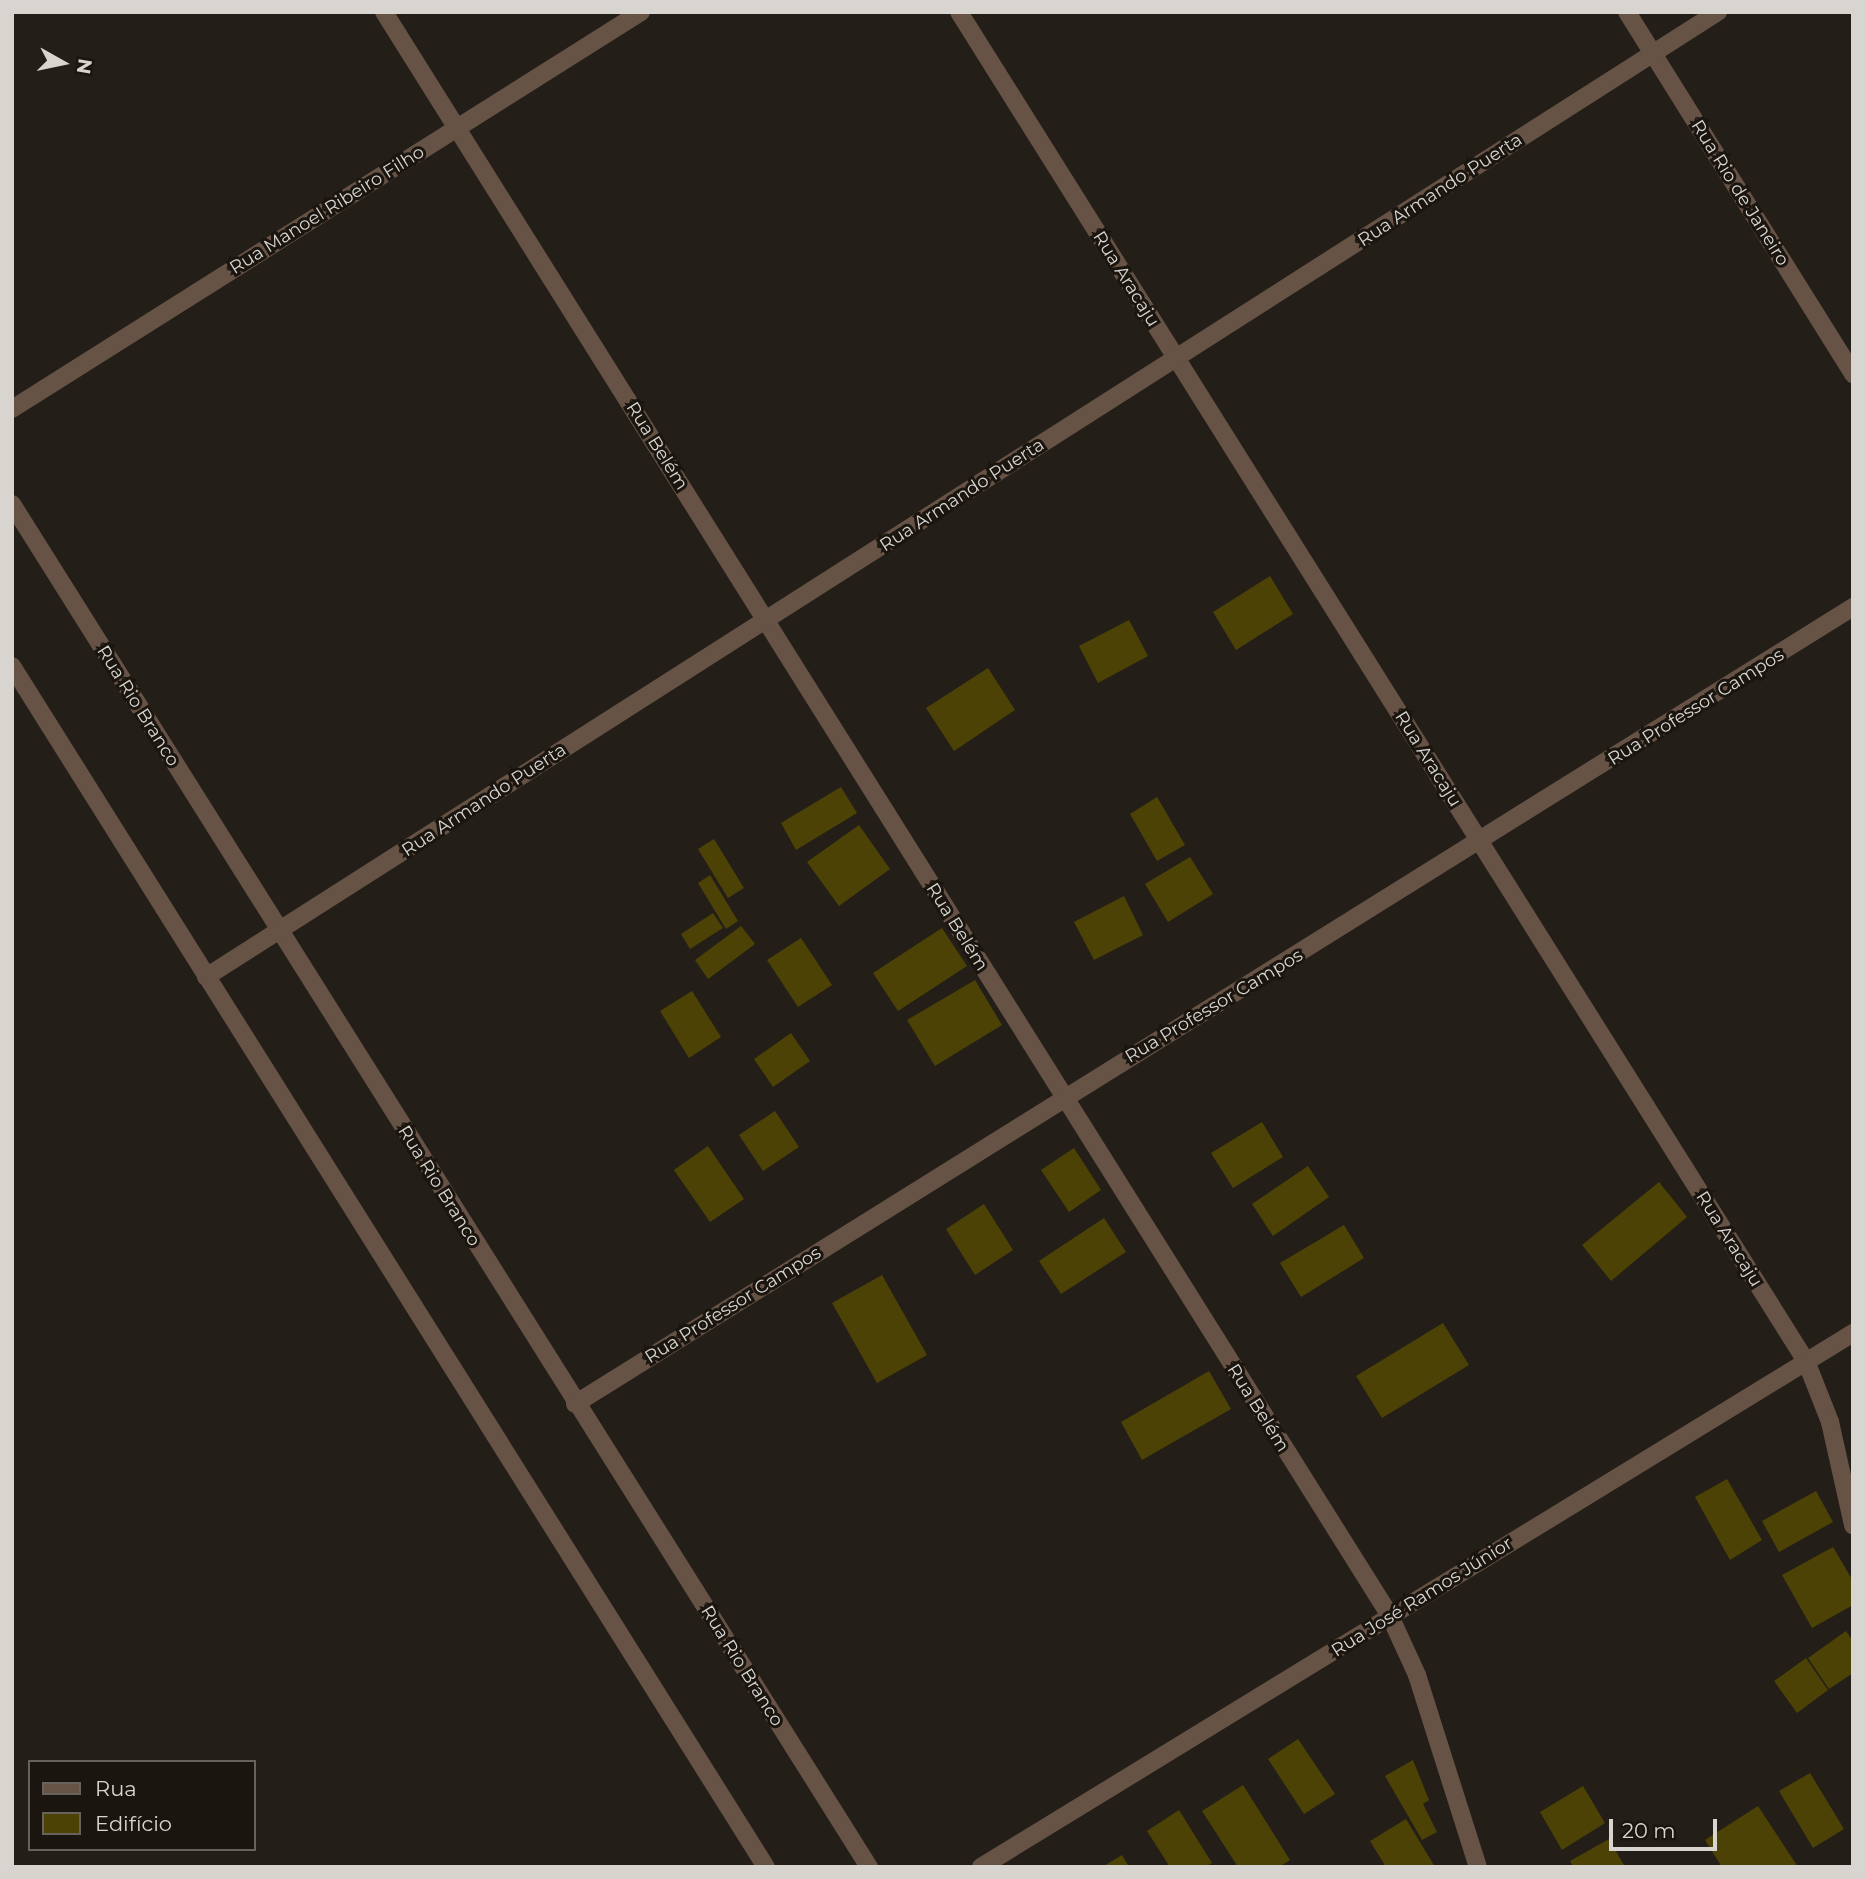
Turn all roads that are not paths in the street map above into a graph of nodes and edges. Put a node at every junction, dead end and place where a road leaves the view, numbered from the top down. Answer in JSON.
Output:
{"nodes":[{"id":1,"x":384,"y":12,"type":"edge"},
{"id":2,"x":641,"y":12,"type":"edge"},
{"id":3,"x":959,"y":12,"type":"edge"},
{"id":4,"x":1627,"y":12,"type":"edge"},
{"id":5,"x":1718,"y":12,"type":"edge"},
{"id":6,"x":1653,"y":54,"type":"junction"},
{"id":7,"x":457,"y":128,"type":"junction"},
{"id":8,"x":1176,"y":358,"type":"junction"},
{"id":9,"x":1853,"y":374,"type":"edge"},
{"id":10,"x":12,"y":409,"type":"edge"},
{"id":11,"x":12,"y":504,"type":"edge"},
{"id":12,"x":1853,"y":607,"type":"edge"},
{"id":13,"x":767,"y":620,"type":"junction"},
{"id":14,"x":12,"y":666,"type":"edge"},
{"id":15,"x":1481,"y":844,"type":"junction"},
{"id":16,"x":279,"y":931,"type":"junction"},
{"id":17,"x":206,"y":978,"type":"junction"},
{"id":18,"x":1063,"y":1098,"type":"junction"},
{"id":19,"x":1853,"y":1333,"type":"edge"},
{"id":20,"x":1806,"y":1361,"type":"junction"},
{"id":21,"x":575,"y":1404,"type":"junction"},
{"id":22,"x":1853,"y":1525,"type":"edge"},
{"id":23,"x":1390,"y":1616,"type":"junction"},
{"id":24,"x":987,"y":1865,"type":"edge"},
{"id":25,"x":766,"y":1867,"type":"edge"},
{"id":26,"x":869,"y":1867,"type":"edge"},
{"id":27,"x":1478,"y":1867,"type":"edge"}],
"edges":[{"from":1,"to":7,"type":"street","name":"Rua Belém"},
{"from":2,"to":7,"type":"street","name":"Rua Manoel Ribeiro Filho"},
{"from":3,"to":8,"type":"street","name":"Rua Aracaju"},
{"from":4,"to":6,"type":"street","name":"Rua Rio de Janeiro"},
{"from":5,"to":6,"type":"street","name":"Rua Armando Puerta"},
{"from":6,"to":8,"type":"street","name":"Rua Armando Puerta"},
{"from":6,"to":9,"type":"street","name":"Rua Rio de Janeiro"},
{"from":7,"to":10,"type":"street","name":"Rua Manoel Ribeiro Filho"},
{"from":7,"to":13,"type":"street","name":"Rua Belém"},
{"from":8,"to":13,"type":"street","name":"Rua Armando Puerta"},
{"from":8,"to":15,"type":"street","name":"Rua Aracaju"},
{"from":11,"to":16,"type":"street","name":"Rua Rio Branco"},
{"from":12,"to":15,"type":"street","name":"Rua Professor Campos"},
{"from":13,"to":16,"type":"street","name":"Rua Armando Puerta"},
{"from":13,"to":18,"type":"street","name":"Rua Belém"},
{"from":14,"to":17,"type":"street"},
{"from":15,"to":18,"type":"street","name":"Rua Professor Campos"},
{"from":15,"to":20,"type":"street","name":"Rua Aracaju"},
{"from":16,"to":17,"type":"street","name":"Rua Armando Puerta"},
{"from":16,"to":21,"type":"street","name":"Rua Rio Branco"},
{"from":17,"to":25,"type":"street"},
{"from":18,"to":21,"type":"street","name":"Rua Professor Campos"},
{"from":18,"to":23,"type":"street","name":"Rua Belém"},
{"from":19,"to":20,"type":"street","name":"Rua José Ramos Júnior"},
{"from":20,"to":22,"type":"street","name":"Rua Aracaju"},
{"from":20,"to":23,"type":"street","name":"Rua José Ramos Júnior"},
{"from":21,"to":26,"type":"street","name":"Rua Rio Branco"},
{"from":23,"to":24,"type":"street","name":"Rua José Ramos Júnior"},
{"from":23,"to":27,"type":"street","name":"Rua Belém"}]}
